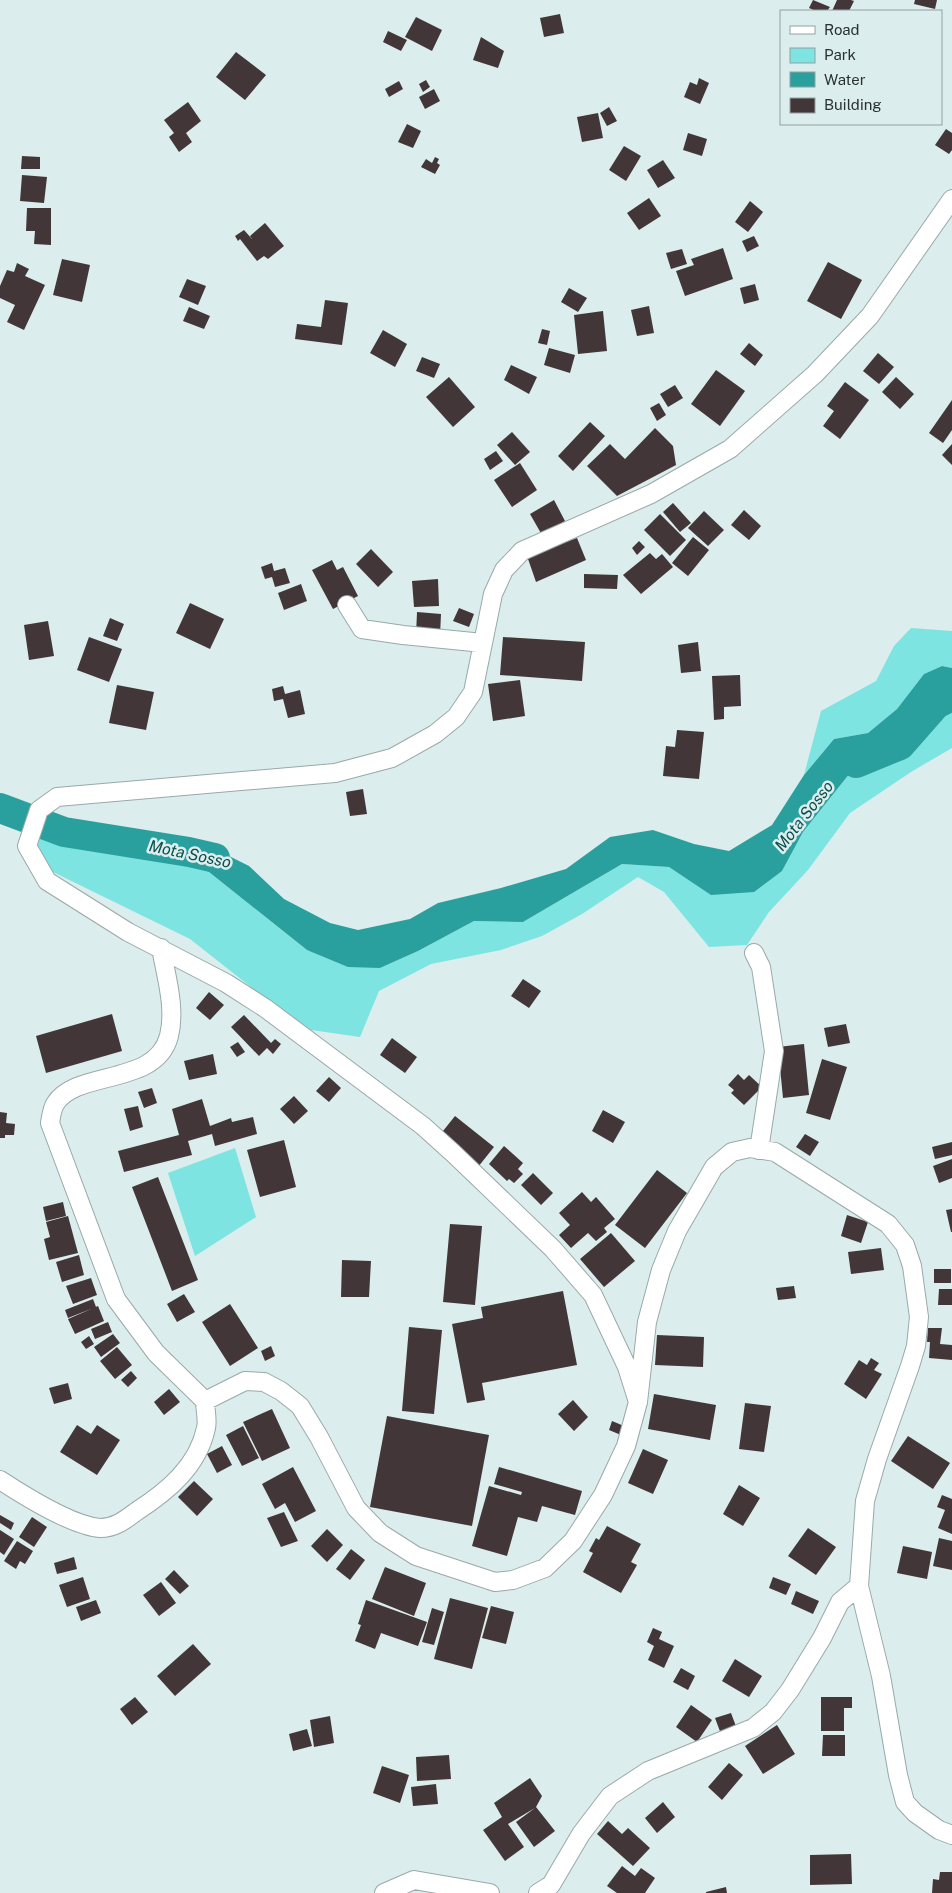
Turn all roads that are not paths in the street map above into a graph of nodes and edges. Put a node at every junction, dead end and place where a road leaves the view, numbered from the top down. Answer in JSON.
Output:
{"nodes":[{"id":1,"x":952,"y":199,"type":"edge"},
{"id":2,"x":346,"y":605,"type":"dead end"},
{"id":3,"x":483,"y":643,"type":"junction"},
{"id":4,"x":161,"y":948,"type":"junction"},
{"id":5,"x":754,"y":953,"type":"dead end"},
{"id":6,"x":759,"y":1150,"type":"junction"},
{"id":7,"x":205,"y":1401,"type":"junction"},
{"id":8,"x":638,"y":1402,"type":"junction"},
{"id":9,"x":0,"y":1480,"type":"edge"},
{"id":10,"x":859,"y":1586,"type":"junction"},
{"id":11,"x":952,"y":1835,"type":"edge"},
{"id":12,"x":384,"y":1893,"type":"edge"},
{"id":13,"x":490,"y":1893,"type":"edge"},
{"id":14,"x":538,"y":1893,"type":"edge"}],
"edges":[{"from":1,"to":3,"type":"street"},
{"from":2,"to":3,"type":"street"},
{"from":3,"to":4,"type":"street"},
{"from":4,"to":7,"type":"street"},
{"from":4,"to":8,"type":"street"},
{"from":5,"to":6,"type":"street"},
{"from":6,"to":8,"type":"street"},
{"from":6,"to":10,"type":"street"},
{"from":7,"to":8,"type":"street"},
{"from":7,"to":9,"type":"street"},
{"from":10,"to":11,"type":"street"},
{"from":10,"to":14,"type":"street"},
{"from":12,"to":13,"type":"street"}]}
